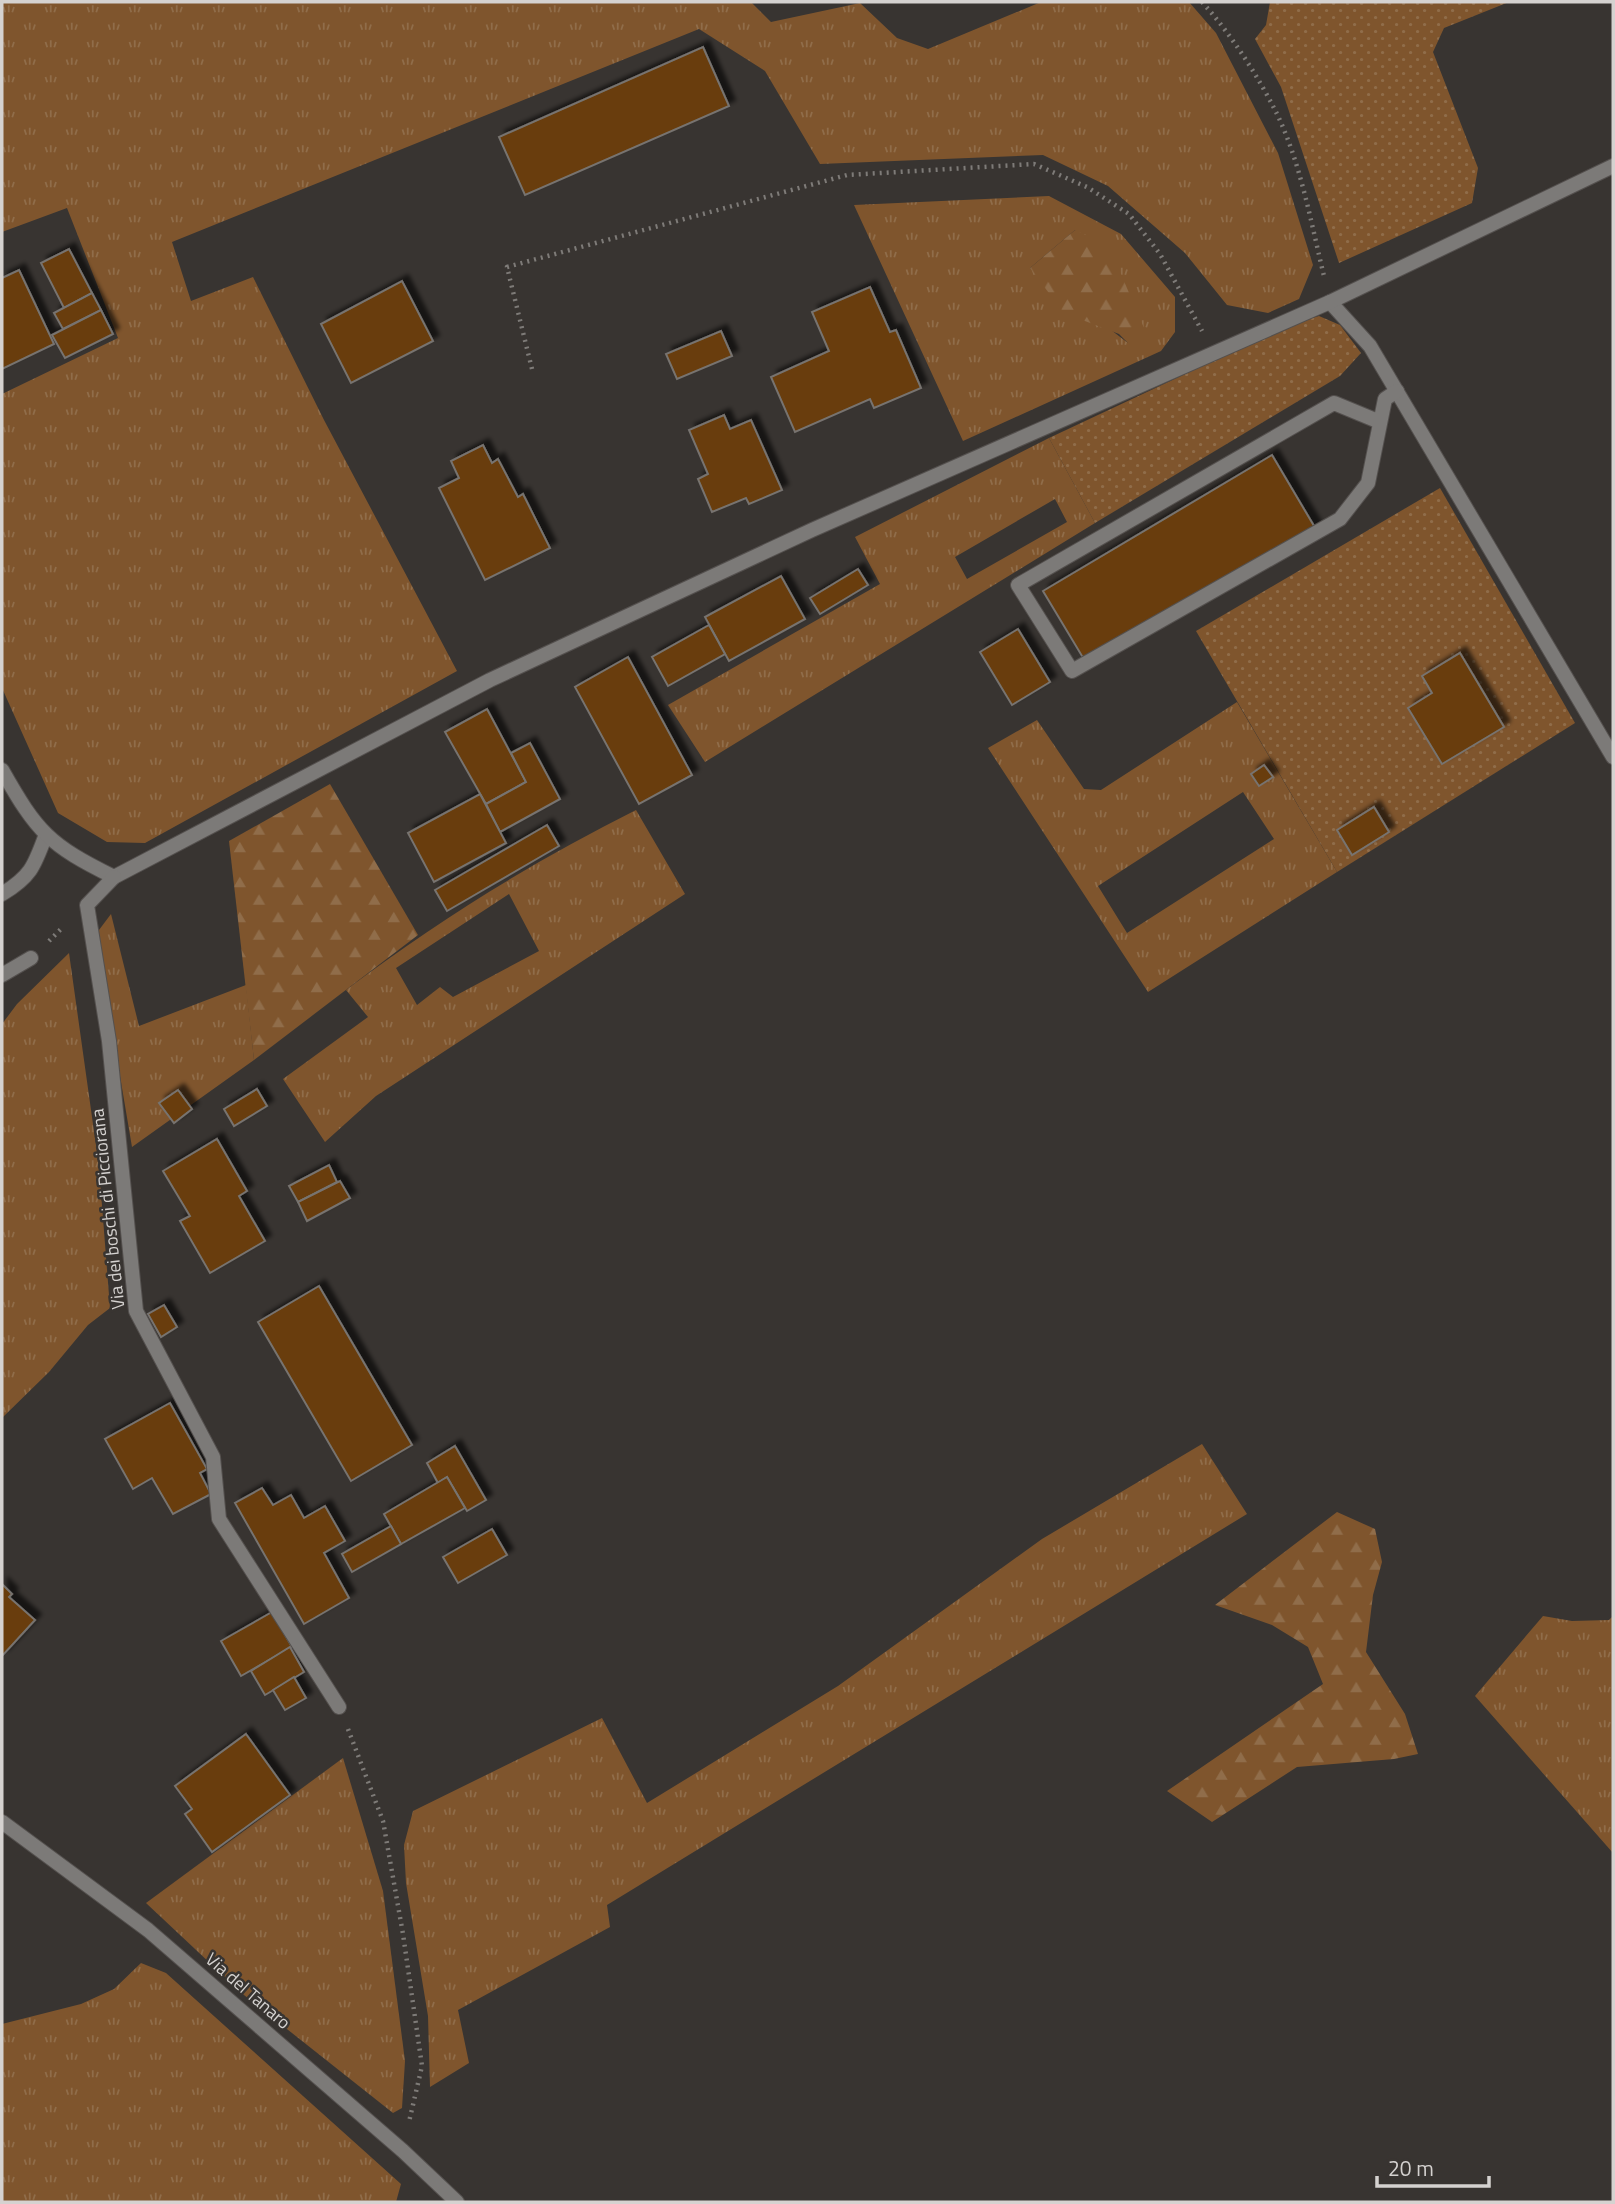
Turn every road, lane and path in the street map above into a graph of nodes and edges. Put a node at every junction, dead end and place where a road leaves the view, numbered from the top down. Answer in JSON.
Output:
{"nodes":[{"id":1,"x":1202,"y":2,"type":"edge"},
{"id":2,"x":1613,"y":166,"type":"edge"},
{"id":3,"x":1331,"y":302,"type":"junction"},
{"id":4,"x":1214,"y":353,"type":"junction"},
{"id":5,"x":532,"y":369,"type":"dead end"},
{"id":6,"x":1397,"y":391,"type":"junction"},
{"id":7,"x":1380,"y":422,"type":"junction"},
{"id":8,"x":1613,"y":757,"type":"edge"},
{"id":9,"x":2,"y":770,"type":"edge"},
{"id":10,"x":45,"y":837,"type":"junction"},
{"id":11,"x":114,"y":877,"type":"junction"},
{"id":12,"x":2,"y":894,"type":"edge"},
{"id":13,"x":31,"y":958,"type":"dead end"},
{"id":14,"x":2,"y":975,"type":"edge"},
{"id":15,"x":339,"y":1707,"type":"joint"},
{"id":16,"x":2,"y":1822,"type":"edge"},
{"id":17,"x":403,"y":2151,"type":"junction"},
{"id":18,"x":457,"y":2202,"type":"edge"}],
"edges":[{"from":1,"to":3,"type":"path"},
{"from":2,"to":3,"type":"street"},
{"from":3,"to":4,"type":"street"},
{"from":3,"to":6,"type":"street"},
{"from":4,"to":5,"type":"path"},
{"from":4,"to":11,"type":"street"},
{"from":6,"to":7,"type":"street"},
{"from":6,"to":8,"type":"street"},
{"from":7,"to":7,"type":"street"},
{"from":9,"to":10,"type":"street"},
{"from":10,"to":11,"type":"street"},
{"from":10,"to":12,"type":"street"},
{"from":11,"to":15,"type":"street","name":"Via dei boschi di Picciorana"},
{"from":13,"to":14,"type":"street"},
{"from":15,"to":17,"type":"path"},
{"from":16,"to":17,"type":"street","name":"Via del Tanaro"},
{"from":17,"to":18,"type":"street","name":"Via del Tanaro"}]}
